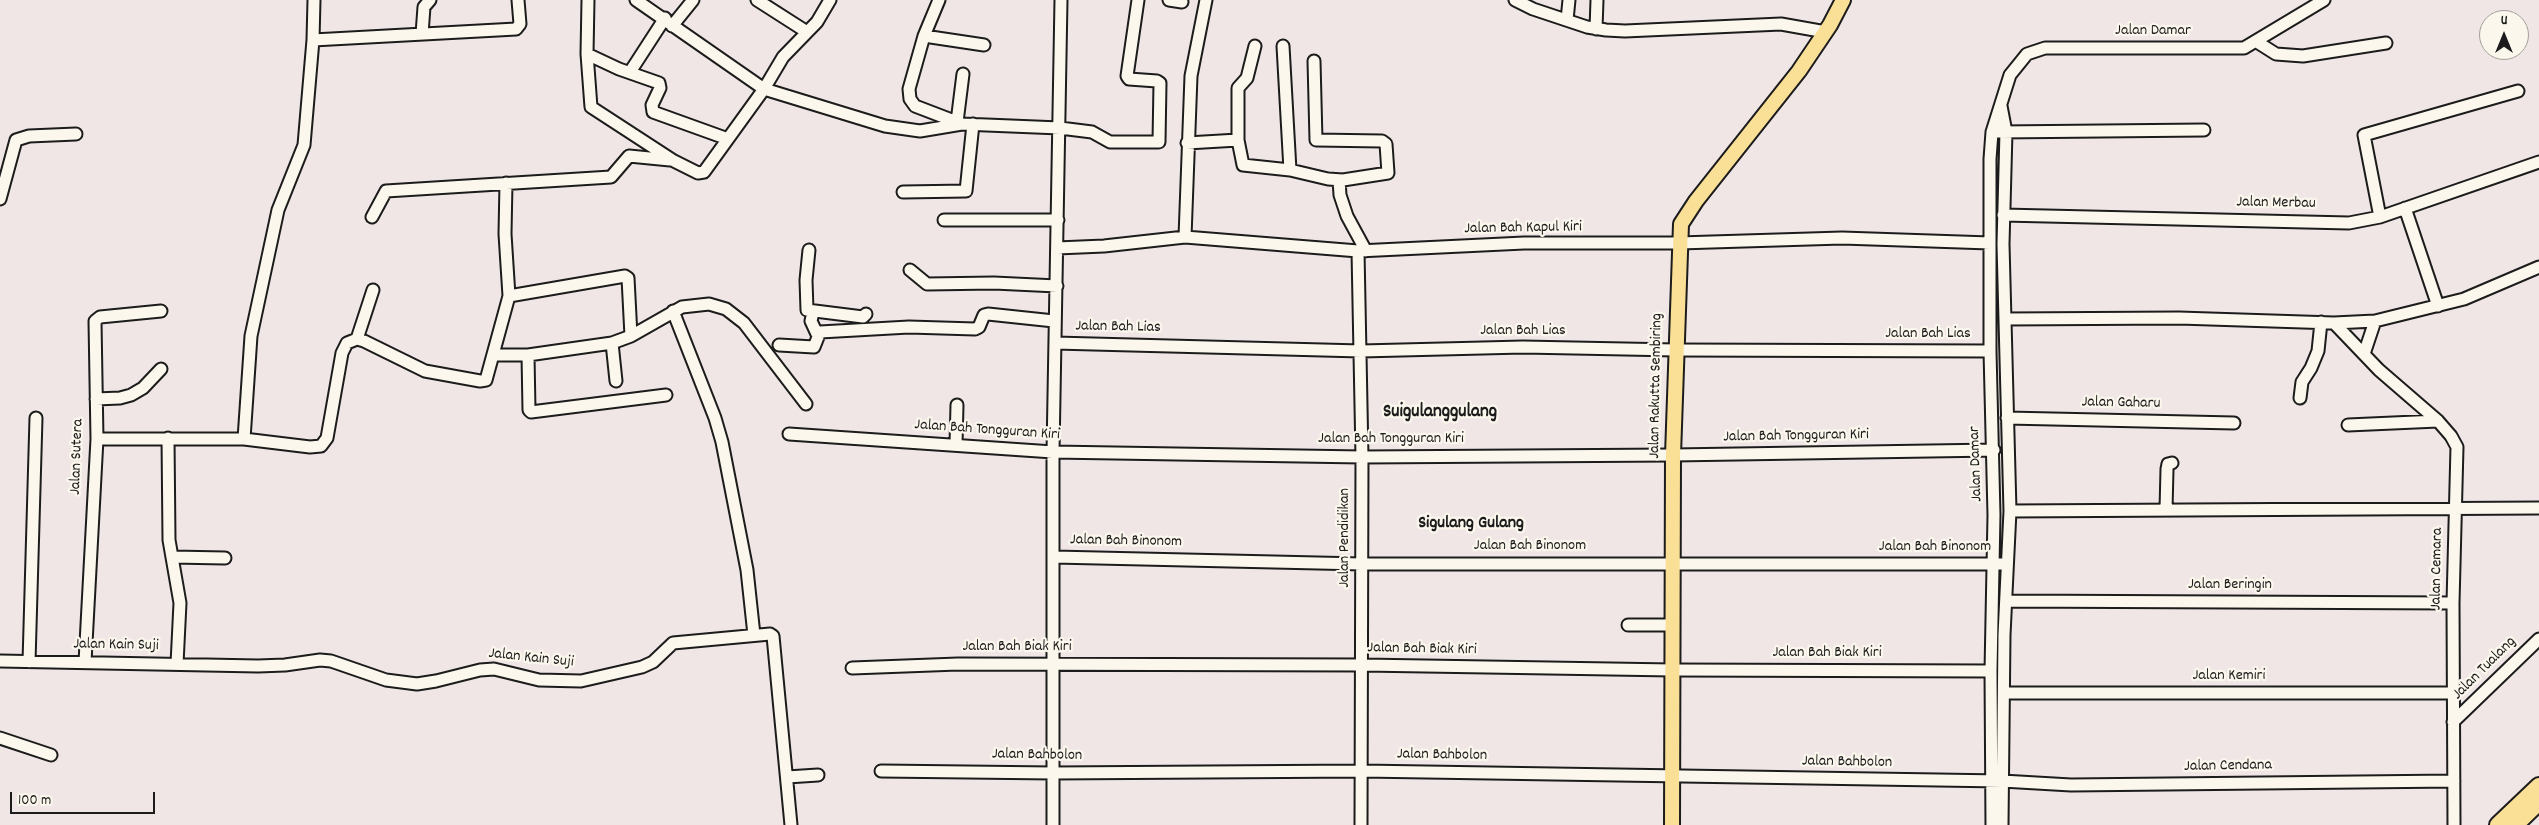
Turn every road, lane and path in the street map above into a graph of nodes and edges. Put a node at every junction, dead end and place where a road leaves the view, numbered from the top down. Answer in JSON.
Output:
{"nodes":[{"id":1,"x":314,"y":0,"type":"edge"},
{"id":2,"x":430,"y":0,"type":"edge"},
{"id":3,"x":518,"y":0,"type":"edge"},
{"id":4,"x":588,"y":0,"type":"edge"},
{"id":5,"x":636,"y":0,"type":"edge"},
{"id":6,"x":693,"y":0,"type":"edge"},
{"id":7,"x":757,"y":0,"type":"edge"},
{"id":8,"x":830,"y":0,"type":"edge"},
{"id":9,"x":939,"y":0,"type":"edge"},
{"id":10,"x":1061,"y":0,"type":"edge"},
{"id":11,"x":1138,"y":0,"type":"edge"},
{"id":12,"x":1169,"y":0,"type":"edge"},
{"id":13,"x":1206,"y":0,"type":"edge"},
{"id":14,"x":1516,"y":0,"type":"edge"},
{"id":15,"x":1568,"y":0,"type":"edge"},
{"id":16,"x":1597,"y":0,"type":"edge"},
{"id":17,"x":1842,"y":0,"type":"edge"},
{"id":18,"x":2324,"y":0,"type":"edge"},
{"id":19,"x":1182,"y":2,"type":"dead end"},
{"id":20,"x":1566,"y":20,"type":"junction"},
{"id":21,"x":669,"y":22,"type":"junction"},
{"id":22,"x":1596,"y":29,"type":"junction"},
{"id":23,"x":807,"y":32,"type":"junction"},
{"id":24,"x":1826,"y":32,"type":"junction"},
{"id":25,"x":422,"y":34,"type":"junction"},
{"id":26,"x":924,"y":36,"type":"junction"},
{"id":27,"x":313,"y":40,"type":"junction"},
{"id":28,"x":2258,"y":42,"type":"junction"},
{"id":29,"x":2386,"y":43,"type":"dead end"},
{"id":30,"x":984,"y":45,"type":"dead end"},
{"id":31,"x":1255,"y":46,"type":"dead end"},
{"id":32,"x":1283,"y":46,"type":"dead end"},
{"id":33,"x":587,"y":54,"type":"junction"},
{"id":34,"x":1314,"y":61,"type":"dead end"},
{"id":35,"x":630,"y":72,"type":"junction"},
{"id":36,"x":963,"y":74,"type":"dead end"},
{"id":37,"x":764,"y":89,"type":"junction"},
{"id":38,"x":2518,"y":91,"type":"dead end"},
{"id":39,"x":2001,"y":104,"type":"junction"},
{"id":40,"x":964,"y":123,"type":"junction"},
{"id":41,"x":1060,"y":128,"type":"junction"},
{"id":42,"x":2204,"y":130,"type":"dead end"},
{"id":43,"x":1992,"y":132,"type":"junction"},
{"id":44,"x":2006,"y":132,"type":"junction"},
{"id":45,"x":76,"y":134,"type":"dead end"},
{"id":46,"x":728,"y":139,"type":"junction"},
{"id":47,"x":1238,"y":140,"type":"junction"},
{"id":48,"x":1187,"y":142,"type":"junction"},
{"id":49,"x":674,"y":161,"type":"junction"},
{"id":50,"x":2539,"y":162,"type":"edge"},
{"id":51,"x":1290,"y":170,"type":"junction"},
{"id":52,"x":1340,"y":180,"type":"junction"},
{"id":53,"x":506,"y":183,"type":"junction"},
{"id":54,"x":903,"y":192,"type":"dead end"},
{"id":55,"x":0,"y":198,"type":"edge"},
{"id":56,"x":2405,"y":208,"type":"junction"},
{"id":57,"x":2003,"y":215,"type":"junction"},
{"id":58,"x":372,"y":217,"type":"dead end"},
{"id":59,"x":2380,"y":217,"type":"junction"},
{"id":60,"x":944,"y":220,"type":"dead end"},
{"id":61,"x":1058,"y":220,"type":"junction"},
{"id":62,"x":1185,"y":237,"type":"junction"},
{"id":63,"x":1990,"y":243,"type":"junction"},
{"id":64,"x":1679,"y":244,"type":"junction"},
{"id":65,"x":1057,"y":248,"type":"junction"},
{"id":66,"x":809,"y":250,"type":"dead end"},
{"id":67,"x":1362,"y":251,"type":"junction"},
{"id":68,"x":2539,"y":267,"type":"edge"},
{"id":69,"x":910,"y":270,"type":"dead end"},
{"id":70,"x":1056,"y":286,"type":"junction"},
{"id":71,"x":374,"y":290,"type":"dead end"},
{"id":72,"x":509,"y":296,"type":"junction"},
{"id":73,"x":2438,"y":306,"type":"junction"},
{"id":74,"x":161,"y":311,"type":"dead end"},
{"id":75,"x":673,"y":311,"type":"junction"},
{"id":76,"x":813,"y":312,"type":"junction"},
{"id":77,"x":866,"y":314,"type":"dead end"},
{"id":78,"x":2006,"y":320,"type":"junction"},
{"id":79,"x":1054,"y":321,"type":"junction"},
{"id":80,"x":2375,"y":321,"type":"junction"},
{"id":81,"x":2321,"y":322,"type":"junction"},
{"id":82,"x":2334,"y":323,"type":"junction"},
{"id":83,"x":817,"y":334,"type":"junction"},
{"id":84,"x":631,"y":336,"type":"junction"},
{"id":85,"x":357,"y":340,"type":"junction"},
{"id":86,"x":612,"y":343,"type":"junction"},
{"id":87,"x":1055,"y":343,"type":"junction"},
{"id":88,"x":779,"y":345,"type":"dead end"},
{"id":89,"x":1676,"y":350,"type":"junction"},
{"id":90,"x":1361,"y":351,"type":"junction"},
{"id":91,"x":1990,"y":351,"type":"junction"},
{"id":92,"x":2364,"y":354,"type":"junction"},
{"id":93,"x":528,"y":355,"type":"junction"},
{"id":94,"x":494,"y":356,"type":"junction"},
{"id":95,"x":161,"y":369,"type":"dead end"},
{"id":96,"x":616,"y":381,"type":"dead end"},
{"id":97,"x":666,"y":395,"type":"dead end"},
{"id":98,"x":2300,"y":398,"type":"dead end"},
{"id":99,"x":96,"y":399,"type":"junction"},
{"id":100,"x":806,"y":404,"type":"dead end"},
{"id":101,"x":958,"y":404,"type":"dead end"},
{"id":102,"x":36,"y":418,"type":"dead end"},
{"id":103,"x":2007,"y":418,"type":"junction"},
{"id":104,"x":2438,"y":421,"type":"junction"},
{"id":105,"x":2234,"y":423,"type":"dead end"},
{"id":106,"x":2348,"y":425,"type":"dead end"},
{"id":107,"x":2460,"y":427,"type":"dead end"},
{"id":108,"x":789,"y":434,"type":"dead end"},
{"id":109,"x":2451,"y":436,"type":"junction"},
{"id":110,"x":168,"y":438,"type":"junction"},
{"id":111,"x":96,"y":439,"type":"junction"},
{"id":112,"x":244,"y":439,"type":"junction"},
{"id":113,"x":956,"y":445,"type":"junction"},
{"id":114,"x":1994,"y":450,"type":"junction"},
{"id":115,"x":1053,"y":452,"type":"junction"},
{"id":116,"x":1673,"y":455,"type":"junction"},
{"id":117,"x":1362,"y":457,"type":"junction"},
{"id":118,"x":2172,"y":463,"type":"dead end"},
{"id":119,"x":2456,"y":508,"type":"junction"},
{"id":120,"x":2539,"y":508,"type":"edge"},
{"id":121,"x":2166,"y":510,"type":"junction"},
{"id":122,"x":2010,"y":511,"type":"junction"},
{"id":123,"x":1054,"y":557,"type":"junction"},
{"id":124,"x":172,"y":558,"type":"junction"},
{"id":125,"x":225,"y":558,"type":"dead end"},
{"id":126,"x":1673,"y":563,"type":"junction"},
{"id":127,"x":1362,"y":564,"type":"junction"},
{"id":128,"x":2006,"y":564,"type":"junction"},
{"id":129,"x":1993,"y":565,"type":"junction"},
{"id":130,"x":2006,"y":601,"type":"junction"},
{"id":131,"x":2453,"y":603,"type":"junction"},
{"id":132,"x":1628,"y":624,"type":"dead end"},
{"id":133,"x":1673,"y":625,"type":"junction"},
{"id":134,"x":754,"y":635,"type":"junction"},
{"id":135,"x":1992,"y":635,"type":"junction"},
{"id":136,"x":2004,"y":635,"type":"junction"},
{"id":137,"x":2539,"y":638,"type":"edge"},
{"id":138,"x":0,"y":661,"type":"edge"},
{"id":139,"x":29,"y":662,"type":"junction"},
{"id":140,"x":85,"y":662,"type":"junction"},
{"id":141,"x":177,"y":664,"type":"junction"},
{"id":142,"x":1054,"y":665,"type":"junction"},
{"id":143,"x":1363,"y":665,"type":"junction"},
{"id":144,"x":852,"y":668,"type":"dead end"},
{"id":145,"x":1672,"y":670,"type":"junction"},
{"id":146,"x":1991,"y":671,"type":"junction"},
{"id":147,"x":2004,"y":693,"type":"junction"},
{"id":148,"x":2454,"y":693,"type":"junction"},
{"id":149,"x":2453,"y":722,"type":"junction"},
{"id":150,"x":0,"y":738,"type":"edge"},
{"id":151,"x":50,"y":755,"type":"dead end"},
{"id":152,"x":881,"y":771,"type":"dead end"},
{"id":153,"x":1362,"y":771,"type":"junction"},
{"id":154,"x":1053,"y":773,"type":"junction"},
{"id":155,"x":818,"y":775,"type":"dead end"},
{"id":156,"x":1672,"y":776,"type":"junction"},
{"id":157,"x":787,"y":777,"type":"junction"},
{"id":158,"x":1997,"y":781,"type":"junction"},
{"id":159,"x":2454,"y":781,"type":"junction"},
{"id":160,"x":2539,"y":786,"type":"edge"},
{"id":161,"x":2539,"y":802,"type":"edge"},
{"id":162,"x":791,"y":825,"type":"edge"},
{"id":163,"x":1052,"y":825,"type":"edge"},
{"id":164,"x":1361,"y":825,"type":"edge"},
{"id":165,"x":1672,"y":825,"type":"edge"},
{"id":166,"x":1992,"y":825,"type":"edge"},
{"id":167,"x":2002,"y":825,"type":"edge"},
{"id":168,"x":2454,"y":825,"type":"edge"},
{"id":169,"x":2498,"y":825,"type":"edge"},
{"id":170,"x":2515,"y":825,"type":"edge"}],
"edges":[{"from":1,"to":27,"type":"street"},
{"from":2,"to":25,"type":"street"},
{"from":3,"to":25,"type":"street"},
{"from":4,"to":33,"type":"street"},
{"from":5,"to":21,"type":"street"},
{"from":6,"to":21,"type":"street"},
{"from":7,"to":23,"type":"street"},
{"from":8,"to":23,"type":"street"},
{"from":9,"to":26,"type":"street"},
{"from":10,"to":41,"type":"street"},
{"from":11,"to":41,"type":"street"},
{"from":12,"to":19,"type":"street"},
{"from":13,"to":48,"type":"street"},
{"from":14,"to":20,"type":"street"},
{"from":15,"to":20,"type":"street"},
{"from":16,"to":22,"type":"street"},
{"from":17,"to":24,"type":"main road","name":"Jalan Rakutta Sembiring"},
{"from":18,"to":28,"type":"street","name":"Jalan Damar"},
{"from":20,"to":22,"type":"street"},
{"from":21,"to":35,"type":"street"},
{"from":21,"to":37,"type":"street"},
{"from":22,"to":24,"type":"street"},
{"from":23,"to":37,"type":"street"},
{"from":24,"to":64,"type":"main road","name":"Jalan Rakutta Sembiring"},
{"from":25,"to":27,"type":"street"},
{"from":26,"to":30,"type":"street"},
{"from":26,"to":40,"type":"street"},
{"from":27,"to":112,"type":"street"},
{"from":28,"to":29,"type":"street"},
{"from":28,"to":39,"type":"street","name":"Jalan Damar"},
{"from":31,"to":47,"type":"street"},
{"from":32,"to":51,"type":"street"},
{"from":33,"to":35,"type":"street"},
{"from":33,"to":49,"type":"street"},
{"from":34,"to":52,"type":"street"},
{"from":35,"to":46,"type":"street"},
{"from":36,"to":40,"type":"street"},
{"from":37,"to":40,"type":"street"},
{"from":37,"to":46,"type":"street"},
{"from":38,"to":59,"type":"street"},
{"from":39,"to":43,"type":"street","name":"Jalan Damar"},
{"from":39,"to":44,"type":"street","name":"Jalan Damar"},
{"from":40,"to":41,"type":"street"},
{"from":40,"to":54,"type":"street"},
{"from":41,"to":61,"type":"street"},
{"from":42,"to":44,"type":"street"},
{"from":43,"to":44,"type":"street"},
{"from":43,"to":63,"type":"street","name":"Jalan Damar"},
{"from":44,"to":57,"type":"street","name":"Jalan Damar"},
{"from":45,"to":55,"type":"street"},
{"from":46,"to":49,"type":"street"},
{"from":47,"to":48,"type":"street"},
{"from":47,"to":51,"type":"street"},
{"from":48,"to":62,"type":"street"},
{"from":49,"to":53,"type":"street"},
{"from":50,"to":56,"type":"street","name":"Jalan Merbau"},
{"from":51,"to":52,"type":"street"},
{"from":52,"to":67,"type":"street"},
{"from":53,"to":58,"type":"street"},
{"from":53,"to":72,"type":"street"},
{"from":56,"to":59,"type":"street","name":"Jalan Merbau"},
{"from":56,"to":73,"type":"street"},
{"from":57,"to":59,"type":"street","name":"Jalan Merbau"},
{"from":57,"to":78,"type":"street","name":"Jalan Damar"},
{"from":60,"to":61,"type":"street"},
{"from":61,"to":65,"type":"street"},
{"from":62,"to":65,"type":"street","name":"Jalan Bah Kapul Kiri"},
{"from":62,"to":67,"type":"street","name":"Jalan Bah Kapul Kiri"},
{"from":63,"to":64,"type":"street","name":"Jalan Bah Kapul Kiri"},
{"from":63,"to":91,"type":"street","name":"Jalan Damar"},
{"from":64,"to":67,"type":"street","name":"Jalan Bah Kapul Kiri"},
{"from":64,"to":89,"type":"main road","name":"Jalan Rakutta Sembiring"},
{"from":65,"to":70,"type":"street"},
{"from":66,"to":76,"type":"street"},
{"from":67,"to":90,"type":"street","name":"Jalan Pendidikan"},
{"from":68,"to":73,"type":"street"},
{"from":69,"to":70,"type":"street"},
{"from":70,"to":79,"type":"street"},
{"from":71,"to":85,"type":"street"},
{"from":72,"to":84,"type":"street"},
{"from":72,"to":94,"type":"street"},
{"from":73,"to":80,"type":"street"},
{"from":74,"to":99,"type":"street","name":"Jalan Sutera"},
{"from":75,"to":84,"type":"street"},
{"from":75,"to":100,"type":"street"},
{"from":75,"to":134,"type":"street"},
{"from":76,"to":77,"type":"street"},
{"from":76,"to":83,"type":"street"},
{"from":78,"to":81,"type":"street"},
{"from":78,"to":103,"type":"street","name":"Jalan Damar"},
{"from":79,"to":83,"type":"street"},
{"from":79,"to":87,"type":"street"},
{"from":80,"to":82,"type":"street"},
{"from":80,"to":92,"type":"street"},
{"from":81,"to":82,"type":"street"},
{"from":81,"to":98,"type":"street"},
{"from":82,"to":92,"type":"street","name":"Jalan Cemara"},
{"from":83,"to":88,"type":"street"},
{"from":84,"to":86,"type":"street"},
{"from":85,"to":94,"type":"street"},
{"from":85,"to":112,"type":"street"},
{"from":86,"to":93,"type":"street"},
{"from":86,"to":96,"type":"street"},
{"from":87,"to":90,"type":"street","name":"Jalan Bah Lias"},
{"from":87,"to":115,"type":"street"},
{"from":89,"to":90,"type":"street","name":"Jalan Bah Lias"},
{"from":89,"to":91,"type":"street","name":"Jalan Bah Lias"},
{"from":89,"to":116,"type":"main road","name":"Jalan Rakutta Sembiring"},
{"from":90,"to":117,"type":"street","name":"Jalan Pendidikan"},
{"from":91,"to":114,"type":"street","name":"Jalan Damar"},
{"from":92,"to":104,"type":"street","name":"Jalan Cemara"},
{"from":93,"to":94,"type":"street"},
{"from":93,"to":97,"type":"street"},
{"from":95,"to":99,"type":"street"},
{"from":99,"to":111,"type":"street","name":"Jalan Sutera"},
{"from":101,"to":113,"type":"street"},
{"from":102,"to":139,"type":"street"},
{"from":103,"to":105,"type":"street","name":"Jalan Gaharu"},
{"from":103,"to":122,"type":"street","name":"Jalan Damar"},
{"from":104,"to":106,"type":"street"},
{"from":104,"to":109,"type":"street","name":"Jalan Cemara"},
{"from":107,"to":109,"type":"street"},
{"from":108,"to":113,"type":"street","name":"Jalan Bah Tongguran Kiri"},
{"from":109,"to":119,"type":"street","name":"Jalan Cemara"},
{"from":110,"to":111,"type":"street"},
{"from":110,"to":112,"type":"street"},
{"from":110,"to":124,"type":"street"},
{"from":111,"to":140,"type":"street","name":"Jalan Sutera"},
{"from":113,"to":115,"type":"street","name":"Jalan Bah Tongguran Kiri"},
{"from":114,"to":116,"type":"street","name":"Jalan Bah Tongguran Kiri"},
{"from":114,"to":129,"type":"street","name":"Jalan Damar"},
{"from":115,"to":117,"type":"street","name":"Jalan Bah Tongguran Kiri"},
{"from":115,"to":123,"type":"street"},
{"from":116,"to":117,"type":"street","name":"Jalan Bah Tongguran Kiri"},
{"from":116,"to":126,"type":"main road","name":"Jalan Rakutta Sembiring"},
{"from":117,"to":127,"type":"street","name":"Jalan Pendidikan"},
{"from":118,"to":121,"type":"street"},
{"from":119,"to":120,"type":"street"},
{"from":119,"to":121,"type":"street"},
{"from":119,"to":131,"type":"street","name":"Jalan Cemara"},
{"from":121,"to":122,"type":"street"},
{"from":122,"to":128,"type":"street","name":"Jalan Damar"},
{"from":123,"to":127,"type":"street","name":"Jalan Bah Binonom"},
{"from":123,"to":142,"type":"street"},
{"from":124,"to":125,"type":"street"},
{"from":124,"to":141,"type":"street"},
{"from":126,"to":127,"type":"street","name":"Jalan Bah Binonom"},
{"from":126,"to":129,"type":"street","name":"Jalan Bah Binonom"},
{"from":126,"to":133,"type":"main road","name":"Jalan Rakutta Sembiring"},
{"from":127,"to":143,"type":"street","name":"Jalan Pendidikan"},
{"from":128,"to":129,"type":"street","name":"Jalan Bah Binonom"},
{"from":128,"to":130,"type":"street","name":"Jalan Damar"},
{"from":129,"to":135,"type":"street","name":"Jalan Damar"},
{"from":130,"to":131,"type":"street","name":"Jalan Beringin"},
{"from":130,"to":136,"type":"street","name":"Jalan Damar"},
{"from":131,"to":148,"type":"street","name":"Jalan Cemara"},
{"from":132,"to":133,"type":"street"},
{"from":133,"to":145,"type":"main road","name":"Jalan Rakutta Sembiring"},
{"from":134,"to":141,"type":"street","name":"Jalan Kain Suji"},
{"from":134,"to":157,"type":"street","name":"Jalan Kain Suji"},
{"from":135,"to":136,"type":"street"},
{"from":135,"to":146,"type":"street","name":"Jalan Damar"},
{"from":136,"to":147,"type":"street","name":"Jalan Damar"},
{"from":137,"to":149,"type":"street","name":"Jalan Tualang"},
{"from":138,"to":139,"type":"street","name":"Jalan Kain Suji"},
{"from":139,"to":140,"type":"street","name":"Jalan Kain Suji"},
{"from":140,"to":141,"type":"street","name":"Jalan Kain Suji"},
{"from":142,"to":143,"type":"street","name":"Jalan Bah Biak Kiri"},
{"from":142,"to":144,"type":"street","name":"Jalan Bah Biak Kiri"},
{"from":142,"to":154,"type":"street"},
{"from":143,"to":145,"type":"street","name":"Jalan Bah Biak Kiri"},
{"from":143,"to":153,"type":"street","name":"Jalan Pendidikan"},
{"from":145,"to":146,"type":"street","name":"Jalan Bah Biak Kiri"},
{"from":145,"to":156,"type":"main road","name":"Jalan Rakutta Sembiring"},
{"from":146,"to":158,"type":"street","name":"Jalan Damar"},
{"from":147,"to":148,"type":"street","name":"Jalan Kemiri"},
{"from":147,"to":158,"type":"street","name":"Jalan Damar"},
{"from":148,"to":149,"type":"street","name":"Jalan Cemara"},
{"from":149,"to":159,"type":"street","name":"Jalan Cemara"},
{"from":150,"to":151,"type":"street"},
{"from":152,"to":154,"type":"street","name":"Jalan Bahbolon"},
{"from":153,"to":154,"type":"street","name":"Jalan Bahbolon"},
{"from":153,"to":156,"type":"street","name":"Jalan Bahbolon"},
{"from":153,"to":164,"type":"street","name":"Jalan Pendidikan"},
{"from":154,"to":163,"type":"street"},
{"from":155,"to":157,"type":"street"},
{"from":156,"to":158,"type":"street","name":"Jalan Bahbolon"},
{"from":156,"to":165,"type":"main road","name":"Jalan Rakutta Sembiring"},
{"from":157,"to":162,"type":"street","name":"Jalan Kain Suji"},
{"from":158,"to":159,"type":"street","name":"Jalan Cendana"},
{"from":158,"to":166,"type":"street","name":"Jalan Damar"},
{"from":158,"to":167,"type":"street","name":"Jalan Damar"},
{"from":159,"to":168,"type":"street","name":"Jalan Cemara"},
{"from":160,"to":169,"type":"highway"},
{"from":161,"to":170,"type":"highway"}]}
